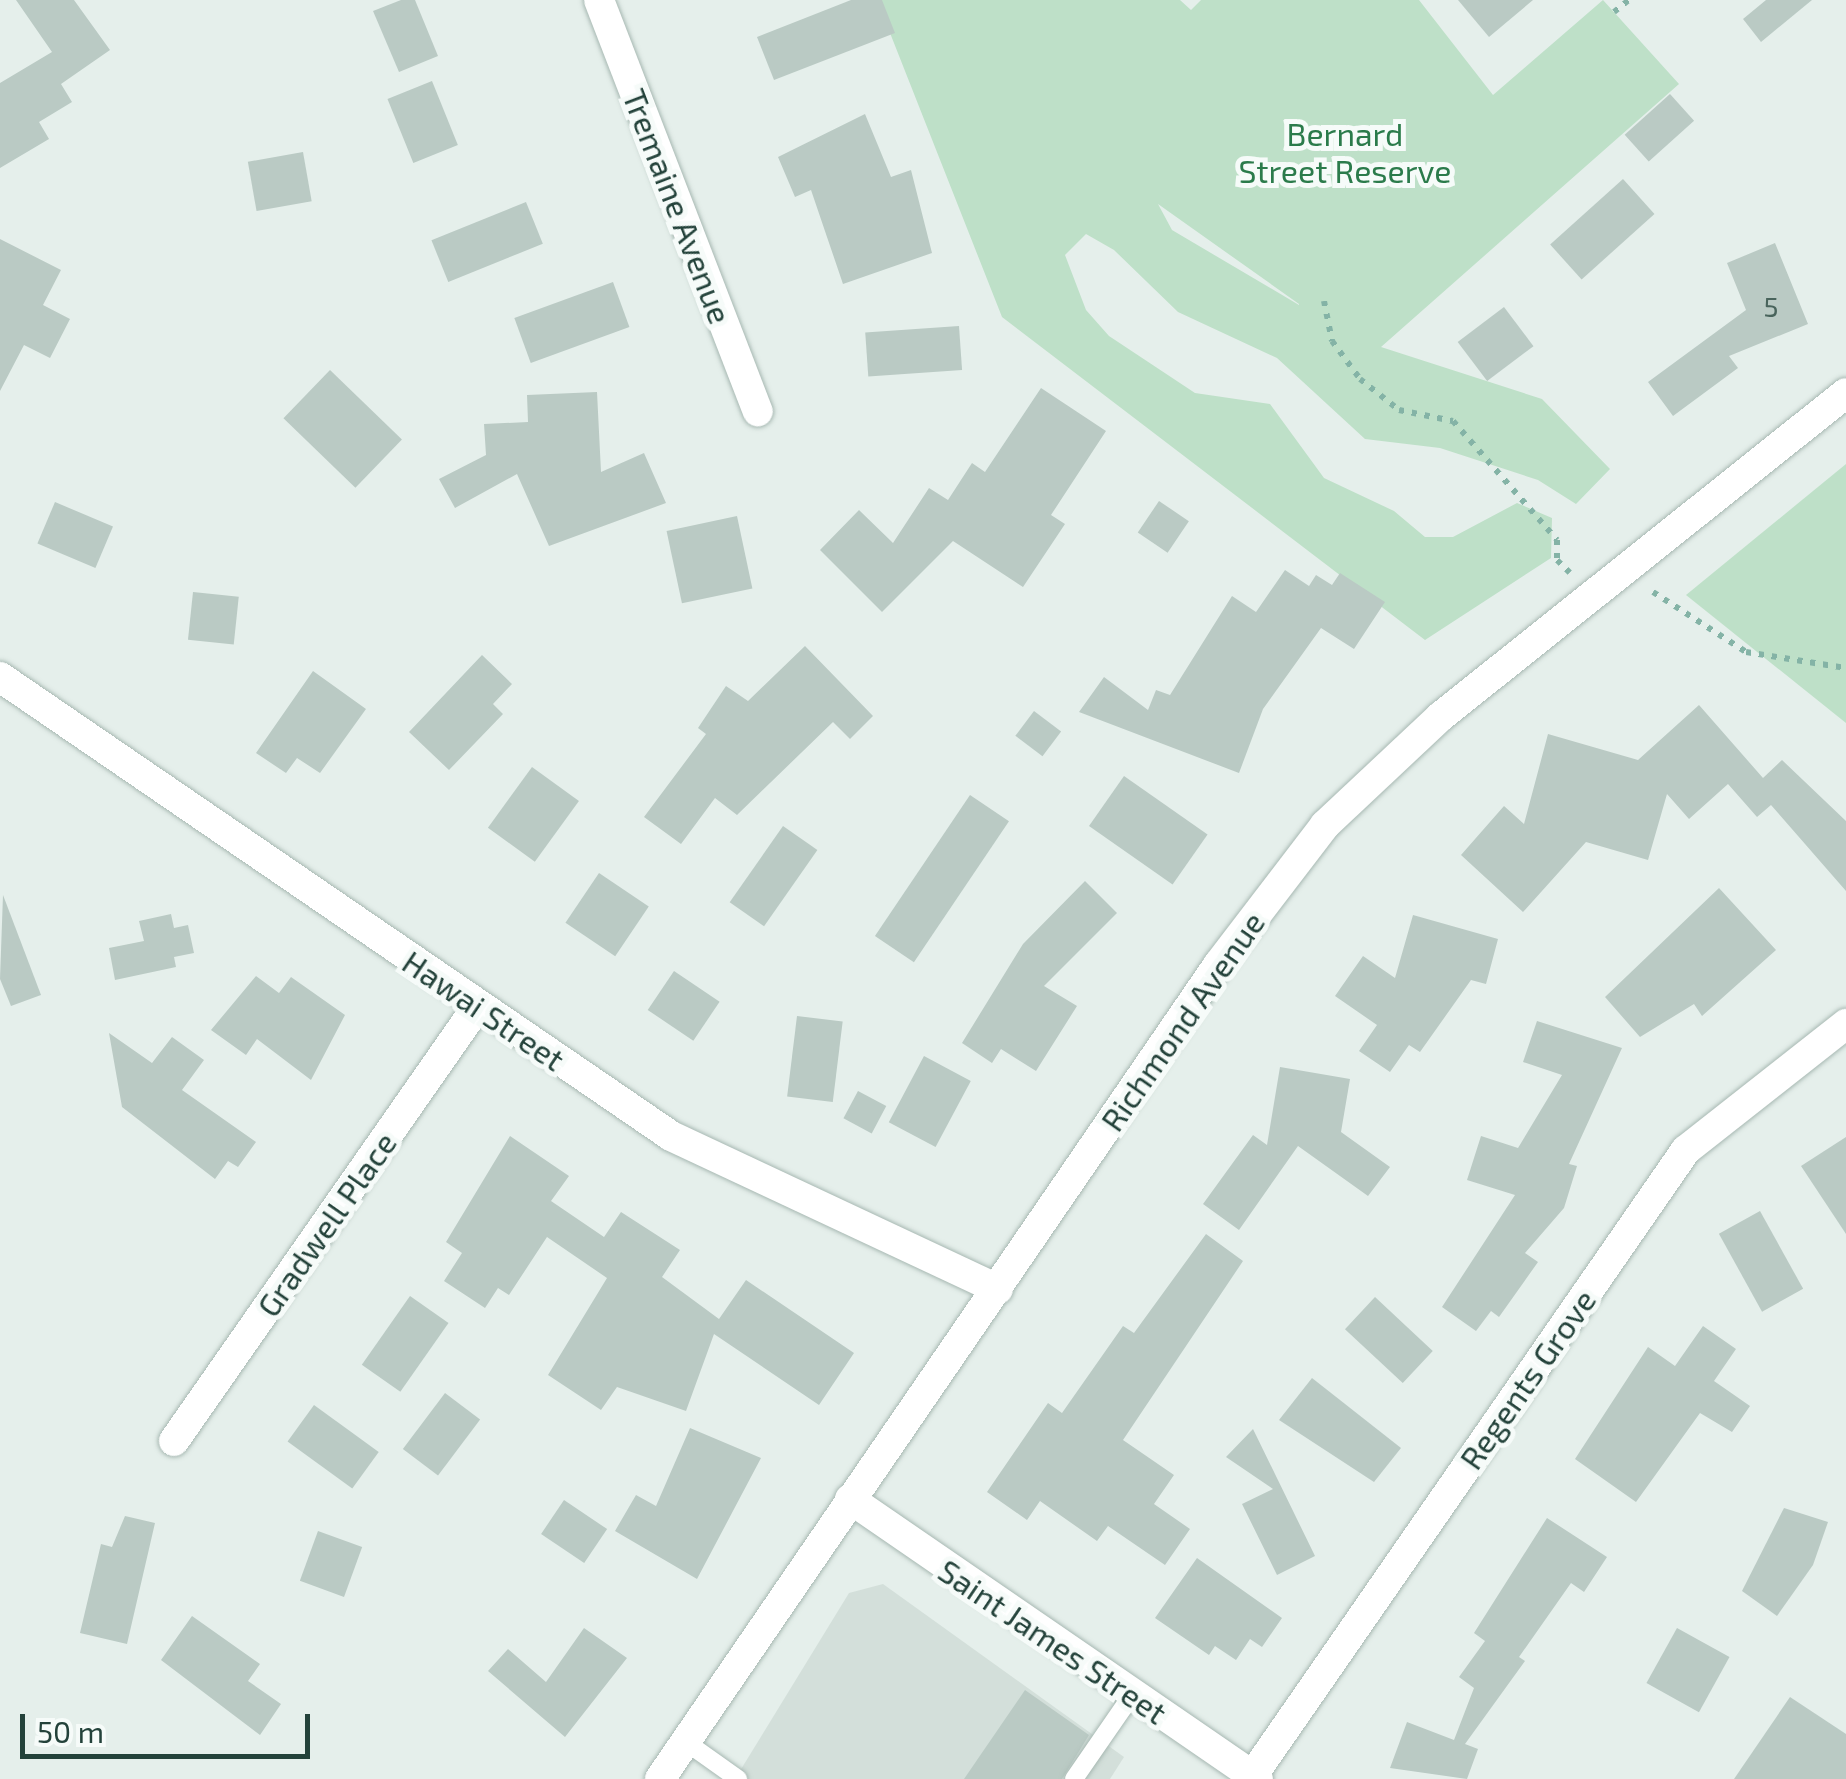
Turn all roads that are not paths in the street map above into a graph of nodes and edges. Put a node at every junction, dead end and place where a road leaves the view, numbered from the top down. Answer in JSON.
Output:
{"nodes":[{"id":1,"x":599,"y":0,"type":"edge"},
{"id":2,"x":1846,"y":393,"type":"edge"},
{"id":3,"x":758,"y":411,"type":"dead end"},
{"id":4,"x":0,"y":677,"type":"edge"},
{"id":5,"x":478,"y":1007,"type":"junction"},
{"id":6,"x":1846,"y":1024,"type":"edge"},
{"id":7,"x":998,"y":1289,"type":"junction"},
{"id":8,"x":174,"y":1441,"type":"dead end"},
{"id":9,"x":850,"y":1500,"type":"junction"},
{"id":10,"x":1132,"y":1695,"type":"junction"},
{"id":11,"x":686,"y":1742,"type":"junction"},
{"id":12,"x":1256,"y":1777,"type":"edge"},
{"id":13,"x":660,"y":1779,"type":"edge"},
{"id":14,"x":738,"y":1779,"type":"edge"},
{"id":15,"x":1074,"y":1779,"type":"edge"}],
"edges":[{"from":1,"to":3,"type":"street","name":"Tremaine Avenue"},
{"from":2,"to":7,"type":"street","name":"Richmond Avenue"},
{"from":4,"to":5,"type":"street","name":"Hawai Street"},
{"from":5,"to":7,"type":"street","name":"Hawai Street"},
{"from":5,"to":8,"type":"street","name":"Gradwell Place"},
{"from":6,"to":12,"type":"street","name":"Regents Grove"},
{"from":7,"to":9,"type":"street","name":"Richmond Avenue"},
{"from":9,"to":10,"type":"street","name":"Saint James Street"},
{"from":9,"to":11,"type":"street","name":"Richmond Avenue"},
{"from":10,"to":12,"type":"street","name":"Saint James Street"},
{"from":10,"to":15,"type":"lane"},
{"from":11,"to":13,"type":"street","name":"Richmond Avenue"},
{"from":11,"to":14,"type":"lane"}]}
